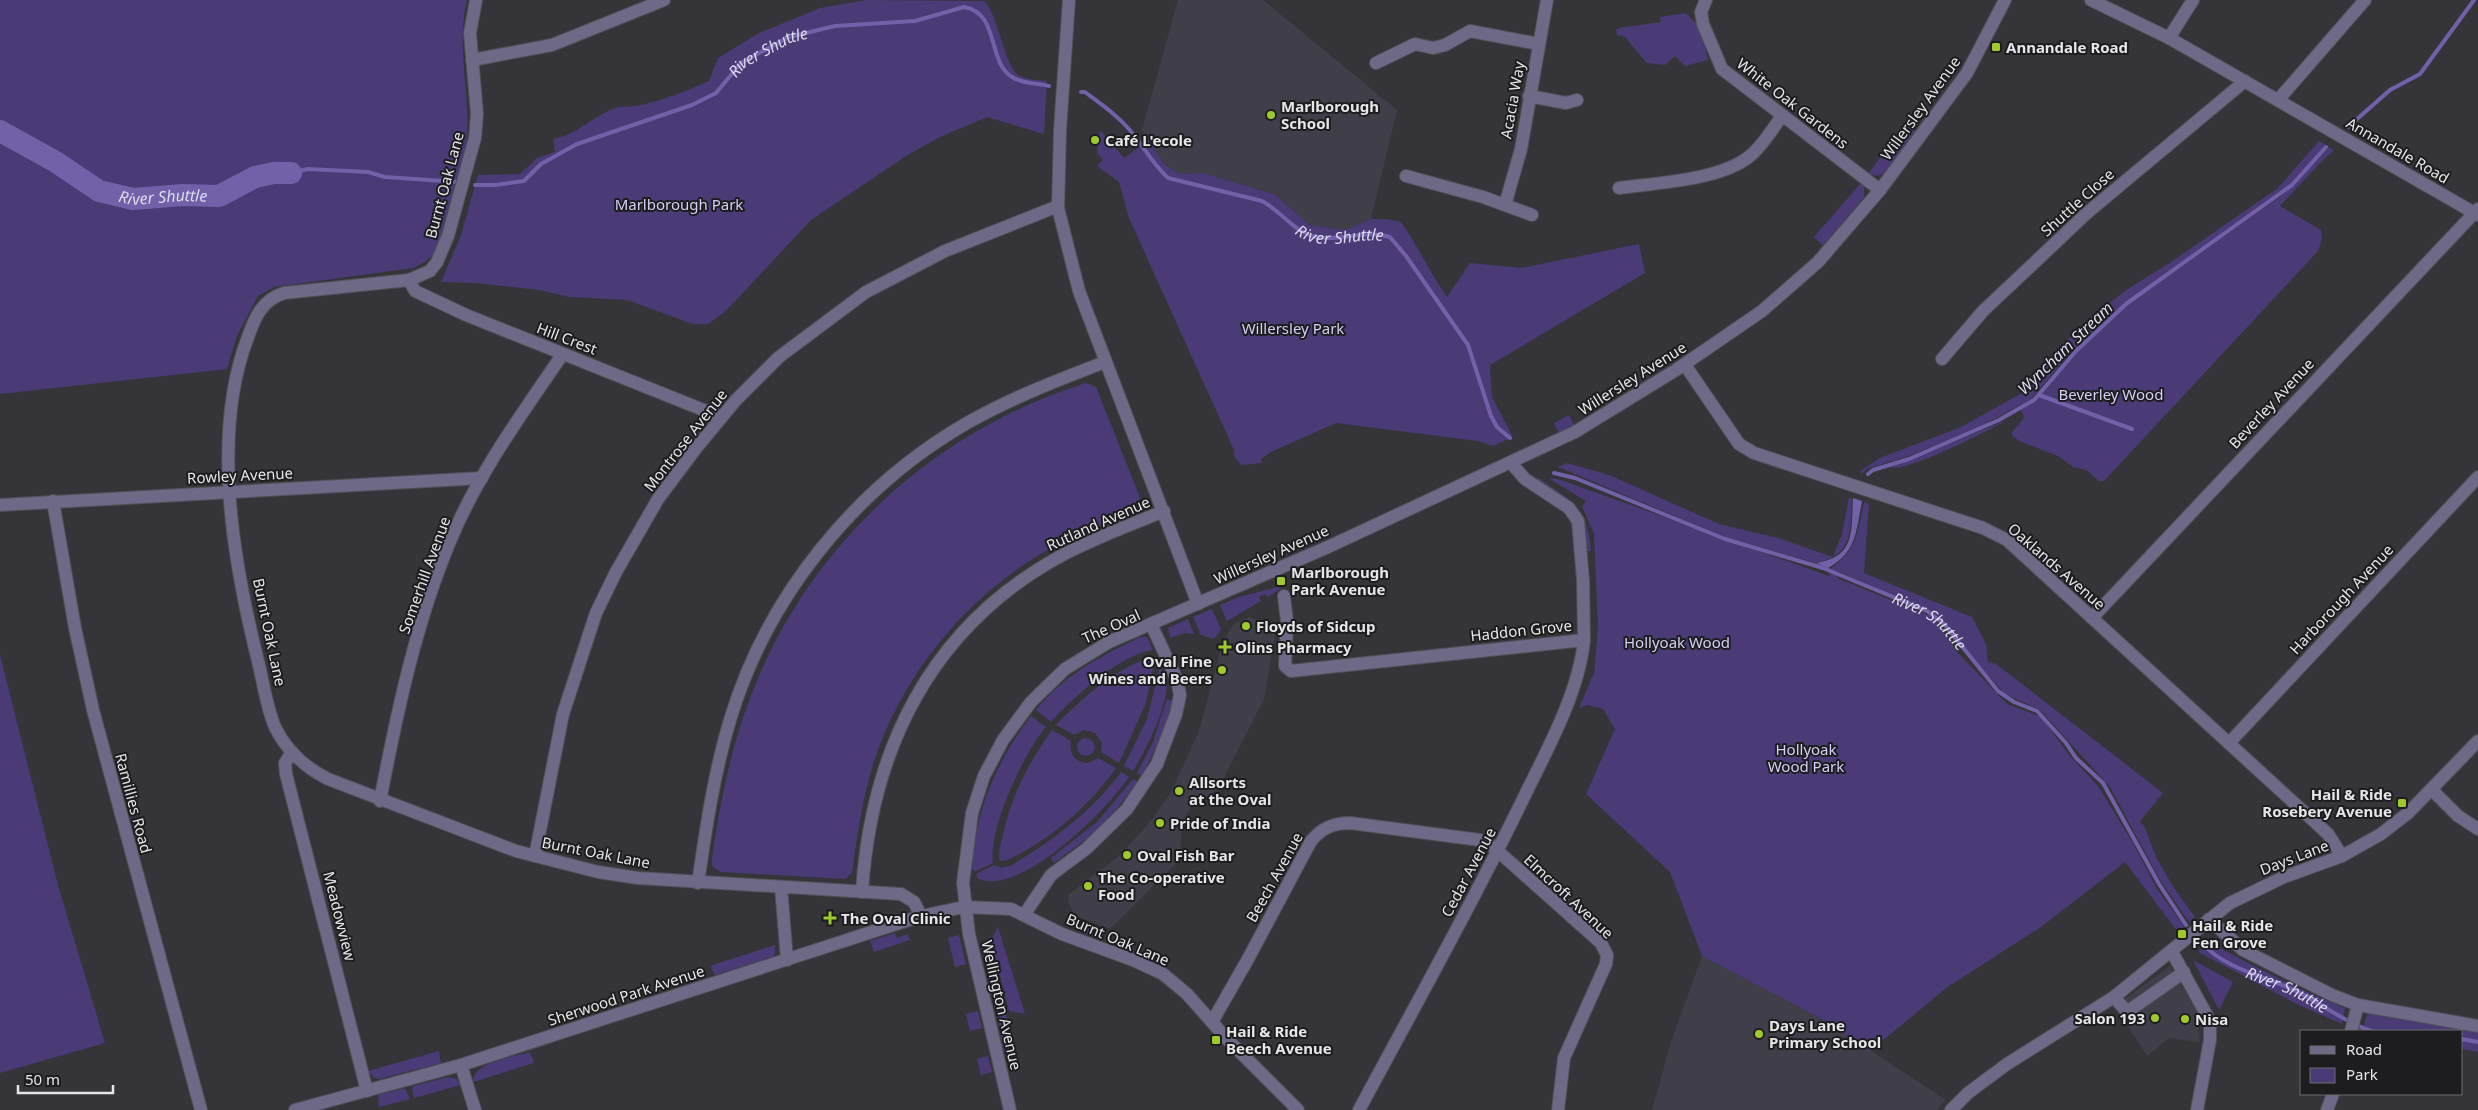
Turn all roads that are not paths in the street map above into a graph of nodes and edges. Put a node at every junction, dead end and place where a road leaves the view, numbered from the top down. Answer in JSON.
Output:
{"nodes":[{"id":1,"x":476,"y":0,"type":"edge"},
{"id":2,"x":664,"y":0,"type":"edge"},
{"id":3,"x":1069,"y":0,"type":"edge"},
{"id":4,"x":1547,"y":0,"type":"edge"},
{"id":5,"x":1706,"y":0,"type":"edge"},
{"id":6,"x":2006,"y":0,"type":"edge"},
{"id":7,"x":2091,"y":0,"type":"edge"},
{"id":8,"x":2193,"y":0,"type":"edge"},
{"id":9,"x":2364,"y":0,"type":"edge"},
{"id":10,"x":2169,"y":38,"type":"junction"},
{"id":11,"x":1539,"y":44,"type":"junction"},
{"id":12,"x":472,"y":60,"type":"junction"},
{"id":13,"x":1376,"y":63,"type":"dead end"},
{"id":14,"x":2245,"y":81,"type":"junction"},
{"id":15,"x":1529,"y":96,"type":"junction"},
{"id":16,"x":1577,"y":100,"type":"dead end"},
{"id":17,"x":2278,"y":100,"type":"junction"},
{"id":18,"x":1782,"y":116,"type":"junction"},
{"id":19,"x":1406,"y":176,"type":"dead end"},
{"id":20,"x":1619,"y":188,"type":"dead end"},
{"id":21,"x":1880,"y":190,"type":"junction"},
{"id":22,"x":1505,"y":205,"type":"junction"},
{"id":23,"x":1058,"y":206,"type":"junction"},
{"id":24,"x":2477,"y":212,"type":"edge"},
{"id":25,"x":1532,"y":214,"type":"dead end"},
{"id":26,"x":409,"y":280,"type":"junction"},
{"id":27,"x":562,"y":355,"type":"junction"},
{"id":28,"x":1942,"y":359,"type":"dead end"},
{"id":29,"x":1105,"y":362,"type":"junction"},
{"id":30,"x":1684,"y":365,"type":"junction"},
{"id":31,"x":721,"y":417,"type":"junction"},
{"id":32,"x":1511,"y":463,"type":"junction"},
{"id":33,"x":2478,"y":477,"type":"edge"},
{"id":34,"x":482,"y":478,"type":"junction"},
{"id":35,"x":230,"y":492,"type":"junction"},
{"id":36,"x":53,"y":502,"type":"junction"},
{"id":37,"x":0,"y":505,"type":"edge"},
{"id":38,"x":1164,"y":511,"type":"junction"},
{"id":39,"x":1284,"y":596,"type":"dead end"},
{"id":40,"x":1198,"y":604,"type":"junction"},
{"id":41,"x":2092,"y":618,"type":"junction"},
{"id":42,"x":1151,"y":624,"type":"junction"},
{"id":43,"x":1584,"y":640,"type":"junction"},
{"id":44,"x":2478,"y":741,"type":"edge"},
{"id":45,"x":2229,"y":743,"type":"junction"},
{"id":46,"x":292,"y":752,"type":"junction"},
{"id":47,"x":2432,"y":790,"type":"junction"},
{"id":48,"x":380,"y":801,"type":"junction"},
{"id":49,"x":2478,"y":829,"type":"edge"},
{"id":50,"x":1498,"y":852,"type":"junction"},
{"id":51,"x":535,"y":856,"type":"junction"},
{"id":52,"x":2342,"y":856,"type":"junction"},
{"id":53,"x":698,"y":883,"type":"junction"},
{"id":54,"x":781,"y":887,"type":"junction"},
{"id":55,"x":862,"y":892,"type":"junction"},
{"id":56,"x":964,"y":907,"type":"junction"},
{"id":57,"x":1024,"y":915,"type":"junction"},
{"id":58,"x":921,"y":916,"type":"junction"},
{"id":59,"x":2209,"y":919,"type":"junction"},
{"id":60,"x":2172,"y":952,"type":"junction"},
{"id":61,"x":787,"y":960,"type":"junction"},
{"id":62,"x":2184,"y":972,"type":"junction"},
{"id":63,"x":2114,"y":997,"type":"junction"},
{"id":64,"x":2358,"y":1005,"type":"junction"},
{"id":65,"x":1212,"y":1022,"type":"junction"},
{"id":66,"x":2478,"y":1026,"type":"edge"},
{"id":67,"x":2351,"y":1030,"type":"edge"},
{"id":68,"x":461,"y":1065,"type":"junction"},
{"id":69,"x":367,"y":1091,"type":"junction"},
{"id":70,"x":2333,"y":1095,"type":"edge"},
{"id":71,"x":201,"y":1110,"type":"edge"},
{"id":72,"x":295,"y":1110,"type":"edge"},
{"id":73,"x":475,"y":1110,"type":"edge"},
{"id":74,"x":1010,"y":1110,"type":"edge"},
{"id":75,"x":1298,"y":1110,"type":"edge"},
{"id":76,"x":1359,"y":1110,"type":"edge"},
{"id":77,"x":1558,"y":1110,"type":"edge"},
{"id":78,"x":1951,"y":1110,"type":"edge"},
{"id":79,"x":2197,"y":1110,"type":"edge"},
{"id":80,"x":2327,"y":1110,"type":"edge"}],
"edges":[{"from":1,"to":12,"type":"street","name":"Burnt Oak Lane"},
{"from":2,"to":12,"type":"street"},
{"from":3,"to":23,"type":"street"},
{"from":4,"to":11,"type":"street","name":"Acacia Way"},
{"from":5,"to":18,"type":"street","name":"White Oak Gardens"},
{"from":6,"to":21,"type":"street","name":"Willersley Avenue"},
{"from":7,"to":10,"type":"street","name":"Annandale Road"},
{"from":8,"to":10,"type":"street"},
{"from":9,"to":17,"type":"street"},
{"from":10,"to":14,"type":"street","name":"Annandale Road"},
{"from":11,"to":13,"type":"street"},
{"from":11,"to":15,"type":"street","name":"Acacia Way"},
{"from":12,"to":26,"type":"street","name":"Burnt Oak Lane"},
{"from":14,"to":17,"type":"street","name":"Annandale Road"},
{"from":14,"to":28,"type":"street","name":"Shuttle Close"},
{"from":15,"to":16,"type":"street"},
{"from":15,"to":22,"type":"street","name":"Acacia Way"},
{"from":17,"to":24,"type":"street","name":"Annandale Road"},
{"from":18,"to":20,"type":"street"},
{"from":18,"to":21,"type":"street","name":"White Oak Gardens"},
{"from":19,"to":22,"type":"street"},
{"from":21,"to":30,"type":"street","name":"Willersley Avenue"},
{"from":22,"to":25,"type":"street"},
{"from":23,"to":29,"type":"street"},
{"from":23,"to":31,"type":"street","name":"Montrose Avenue"},
{"from":24,"to":41,"type":"street","name":"Beverley Avenue"},
{"from":26,"to":27,"type":"street","name":"Hill Crest"},
{"from":26,"to":35,"type":"street","name":"Burnt Oak Lane"},
{"from":27,"to":31,"type":"street","name":"Hill Crest"},
{"from":27,"to":34,"type":"street","name":"Somerhill Avenue"},
{"from":29,"to":38,"type":"street"},
{"from":29,"to":53,"type":"street"},
{"from":30,"to":32,"type":"street","name":"Willersley Avenue"},
{"from":30,"to":41,"type":"street","name":"Oaklands Avenue"},
{"from":31,"to":51,"type":"street","name":"Montrose Avenue"},
{"from":32,"to":40,"type":"street","name":"Willersley Avenue"},
{"from":32,"to":43,"type":"street","name":"Haddon Grove"},
{"from":33,"to":45,"type":"street","name":"Harborough Avenue"},
{"from":34,"to":35,"type":"street","name":"Rowley Avenue"},
{"from":34,"to":48,"type":"street","name":"Somerhill Avenue"},
{"from":35,"to":36,"type":"street","name":"Rowley Avenue"},
{"from":35,"to":46,"type":"street","name":"Burnt Oak Lane"},
{"from":36,"to":37,"type":"street","name":"Rowley Avenue"},
{"from":36,"to":71,"type":"street","name":"Ramillies Road"},
{"from":38,"to":40,"type":"street"},
{"from":38,"to":55,"type":"street","name":"Rutland Avenue"},
{"from":39,"to":43,"type":"street","name":"Haddon Grove"},
{"from":40,"to":42,"type":"street","name":"Willersley Avenue"},
{"from":41,"to":45,"type":"street","name":"Oaklands Avenue"},
{"from":42,"to":56,"type":"street","name":"The Oval"},
{"from":42,"to":57,"type":"street","name":"The Oval"},
{"from":43,"to":50,"type":"street","name":"Cedar Avenue"},
{"from":44,"to":47,"type":"street","name":"Days Lane"},
{"from":45,"to":52,"type":"street","name":"Oaklands Avenue"},
{"from":46,"to":48,"type":"street","name":"Burnt Oak Lane"},
{"from":46,"to":69,"type":"street","name":"Meadowview"},
{"from":47,"to":49,"type":"street"},
{"from":47,"to":52,"type":"street","name":"Days Lane"},
{"from":48,"to":51,"type":"street","name":"Burnt Oak Lane"},
{"from":50,"to":65,"type":"street","name":"Beech Avenue"},
{"from":50,"to":76,"type":"street","name":"Cedar Avenue"},
{"from":50,"to":77,"type":"street","name":"Elmcroft Avenue"},
{"from":51,"to":53,"type":"street","name":"Burnt Oak Lane"},
{"from":52,"to":59,"type":"street","name":"Days Lane"},
{"from":53,"to":54,"type":"street","name":"Burnt Oak Lane"},
{"from":54,"to":55,"type":"street","name":"Burnt Oak Lane"},
{"from":54,"to":61,"type":"street"},
{"from":55,"to":58,"type":"street","name":"Burnt Oak Lane"},
{"from":56,"to":57,"type":"street","name":"Burnt Oak Lane"},
{"from":56,"to":58,"type":"street","name":"Sherwood Park Avenue"},
{"from":56,"to":74,"type":"street","name":"Wellington Avenue"},
{"from":57,"to":65,"type":"street","name":"Burnt Oak Lane"},
{"from":58,"to":61,"type":"street","name":"Sherwood Park Avenue"},
{"from":59,"to":60,"type":"street","name":"Days Lane"},
{"from":59,"to":64,"type":"street"},
{"from":60,"to":62,"type":"street"},
{"from":60,"to":63,"type":"street","name":"Days Lane"},
{"from":61,"to":68,"type":"street","name":"Sherwood Park Avenue"},
{"from":62,"to":63,"type":"street"},
{"from":62,"to":79,"type":"street"},
{"from":63,"to":78,"type":"street","name":"Days Lane"},
{"from":64,"to":66,"type":"street"},
{"from":64,"to":67,"type":"street"},
{"from":65,"to":75,"type":"street","name":"Burnt Oak Lane"},
{"from":68,"to":69,"type":"street","name":"Sherwood Park Avenue"},
{"from":68,"to":73,"type":"street"},
{"from":69,"to":72,"type":"street","name":"Sherwood Park Avenue"},
{"from":70,"to":80,"type":"street"}]}
